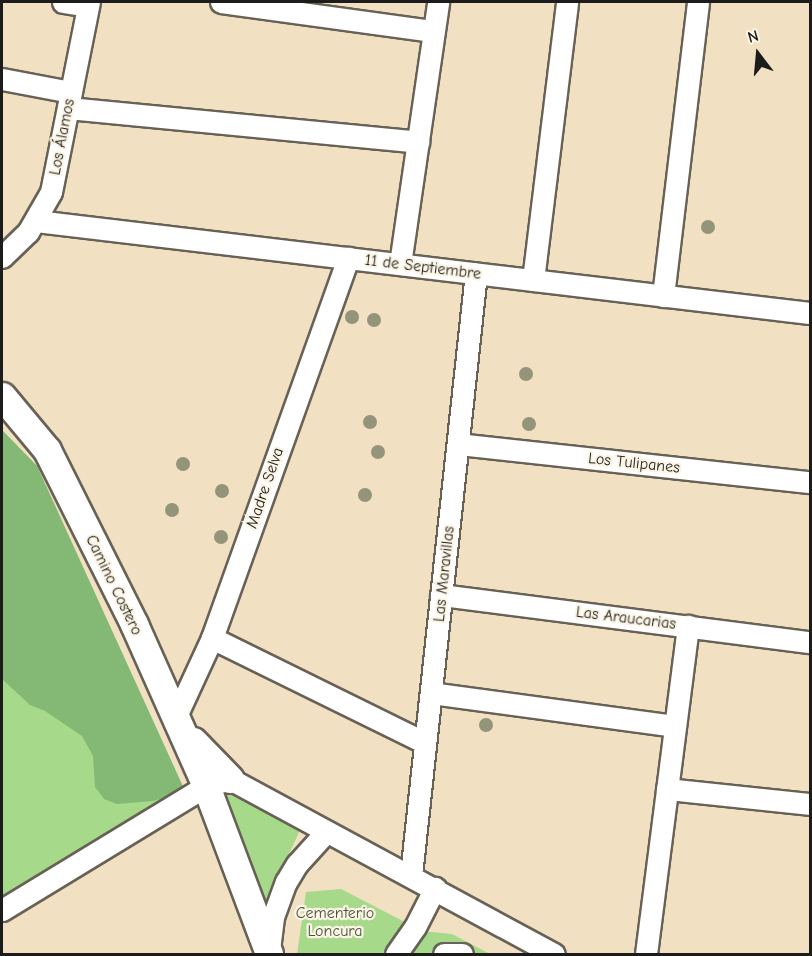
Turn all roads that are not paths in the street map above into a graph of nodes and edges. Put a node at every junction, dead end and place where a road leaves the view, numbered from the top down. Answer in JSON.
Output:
{"nodes":[{"id":1,"x":63,"y":2,"type":"edge"},
{"id":2,"x":221,"y":2,"type":"edge"},
{"id":3,"x":438,"y":2,"type":"edge"},
{"id":4,"x":567,"y":2,"type":"edge"},
{"id":5,"x":698,"y":2,"type":"edge"},
{"id":6,"x":89,"y":4,"type":"edge"},
{"id":7,"x":433,"y":31,"type":"junction"},
{"id":8,"x":2,"y":79,"type":"edge"},
{"id":9,"x":69,"y":100,"type":"junction"},
{"id":10,"x":418,"y":142,"type":"junction"},
{"id":11,"x":36,"y":221,"type":"junction"},
{"id":12,"x":4,"y":249,"type":"edge"},
{"id":13,"x":348,"y":258,"type":"junction"},
{"id":14,"x":400,"y":264,"type":"junction"},
{"id":15,"x":476,"y":273,"type":"junction"},
{"id":16,"x":533,"y":280,"type":"junction"},
{"id":17,"x":663,"y":296,"type":"junction"},
{"id":18,"x":810,"y":313,"type":"edge"},
{"id":19,"x":2,"y":396,"type":"edge"},
{"id":20,"x":458,"y":444,"type":"junction"},
{"id":21,"x":810,"y":482,"type":"edge"},
{"id":22,"x":441,"y":595,"type":"junction"},
{"id":23,"x":688,"y":626,"type":"junction"},
{"id":24,"x":212,"y":638,"type":"junction"},
{"id":25,"x":810,"y":642,"type":"edge"},
{"id":26,"x":431,"y":693,"type":"junction"},
{"id":27,"x":179,"y":723,"type":"junction"},
{"id":28,"x":675,"y":726,"type":"junction"},
{"id":29,"x":425,"y":743,"type":"junction"},
{"id":30,"x":218,"y":782,"type":"junction"},
{"id":31,"x":668,"y":789,"type":"junction"},
{"id":32,"x":810,"y":804,"type":"edge"},
{"id":33,"x":325,"y":833,"type":"junction"},
{"id":34,"x":411,"y":875,"type":"junction"},
{"id":35,"x":435,"y":888,"type":"junction"},
{"id":36,"x":2,"y":910,"type":"edge"},
{"id":37,"x":269,"y":954,"type":"edge"},
{"id":38,"x":396,"y":954,"type":"edge"},
{"id":39,"x":444,"y":954,"type":"edge"},
{"id":40,"x":462,"y":954,"type":"edge"},
{"id":41,"x":554,"y":954,"type":"edge"},
{"id":42,"x":646,"y":954,"type":"edge"}],
"edges":[{"from":1,"to":6,"type":"street"},
{"from":2,"to":7,"type":"street"},
{"from":3,"to":7,"type":"street"},
{"from":4,"to":16,"type":"street"},
{"from":5,"to":17,"type":"street"},
{"from":6,"to":9,"type":"street","name":"Los Álamos"},
{"from":7,"to":10,"type":"street"},
{"from":8,"to":9,"type":"street"},
{"from":9,"to":10,"type":"street"},
{"from":9,"to":11,"type":"street","name":"Los Álamos"},
{"from":10,"to":14,"type":"street"},
{"from":11,"to":12,"type":"street","name":"Los Álamos"},
{"from":11,"to":13,"type":"street","name":"11 de Septiembre"},
{"from":13,"to":14,"type":"street","name":"11 de Septiembre"},
{"from":13,"to":24,"type":"street","name":"Madre Selva"},
{"from":14,"to":15,"type":"street","name":"11 de Septiembre"},
{"from":15,"to":16,"type":"street","name":"11 de Septiembre"},
{"from":15,"to":20,"type":"street","name":"Las Maravillas"},
{"from":16,"to":17,"type":"street","name":"11 de Septiembre"},
{"from":17,"to":18,"type":"street","name":"11 de Septiembre"},
{"from":19,"to":27,"type":"main road","name":"Camino Costero"},
{"from":20,"to":21,"type":"street","name":"Los Tulipanes"},
{"from":20,"to":22,"type":"street","name":"Las Maravillas"},
{"from":22,"to":23,"type":"street","name":"Las Araucarias"},
{"from":22,"to":26,"type":"street","name":"Las Maravillas"},
{"from":23,"to":25,"type":"street","name":"Las Araucarias"},
{"from":23,"to":28,"type":"street"},
{"from":24,"to":27,"type":"street","name":"Madre Selva"},
{"from":24,"to":29,"type":"street"},
{"from":26,"to":28,"type":"street"},
{"from":26,"to":29,"type":"street","name":"Las Maravillas"},
{"from":27,"to":30,"type":"main road","name":"Camino Costero"},
{"from":28,"to":31,"type":"street"},
{"from":29,"to":34,"type":"street","name":"Las Maravillas"},
{"from":30,"to":33,"type":"street"},
{"from":30,"to":36,"type":"street"},
{"from":30,"to":37,"type":"main road","name":"Camino Costero"},
{"from":31,"to":32,"type":"street"},
{"from":31,"to":42,"type":"street"},
{"from":33,"to":34,"type":"street"},
{"from":33,"to":37,"type":"street"},
{"from":34,"to":35,"type":"street"},
{"from":35,"to":38,"type":"street"},
{"from":35,"to":41,"type":"street"},
{"from":39,"to":40,"type":"street"}]}
